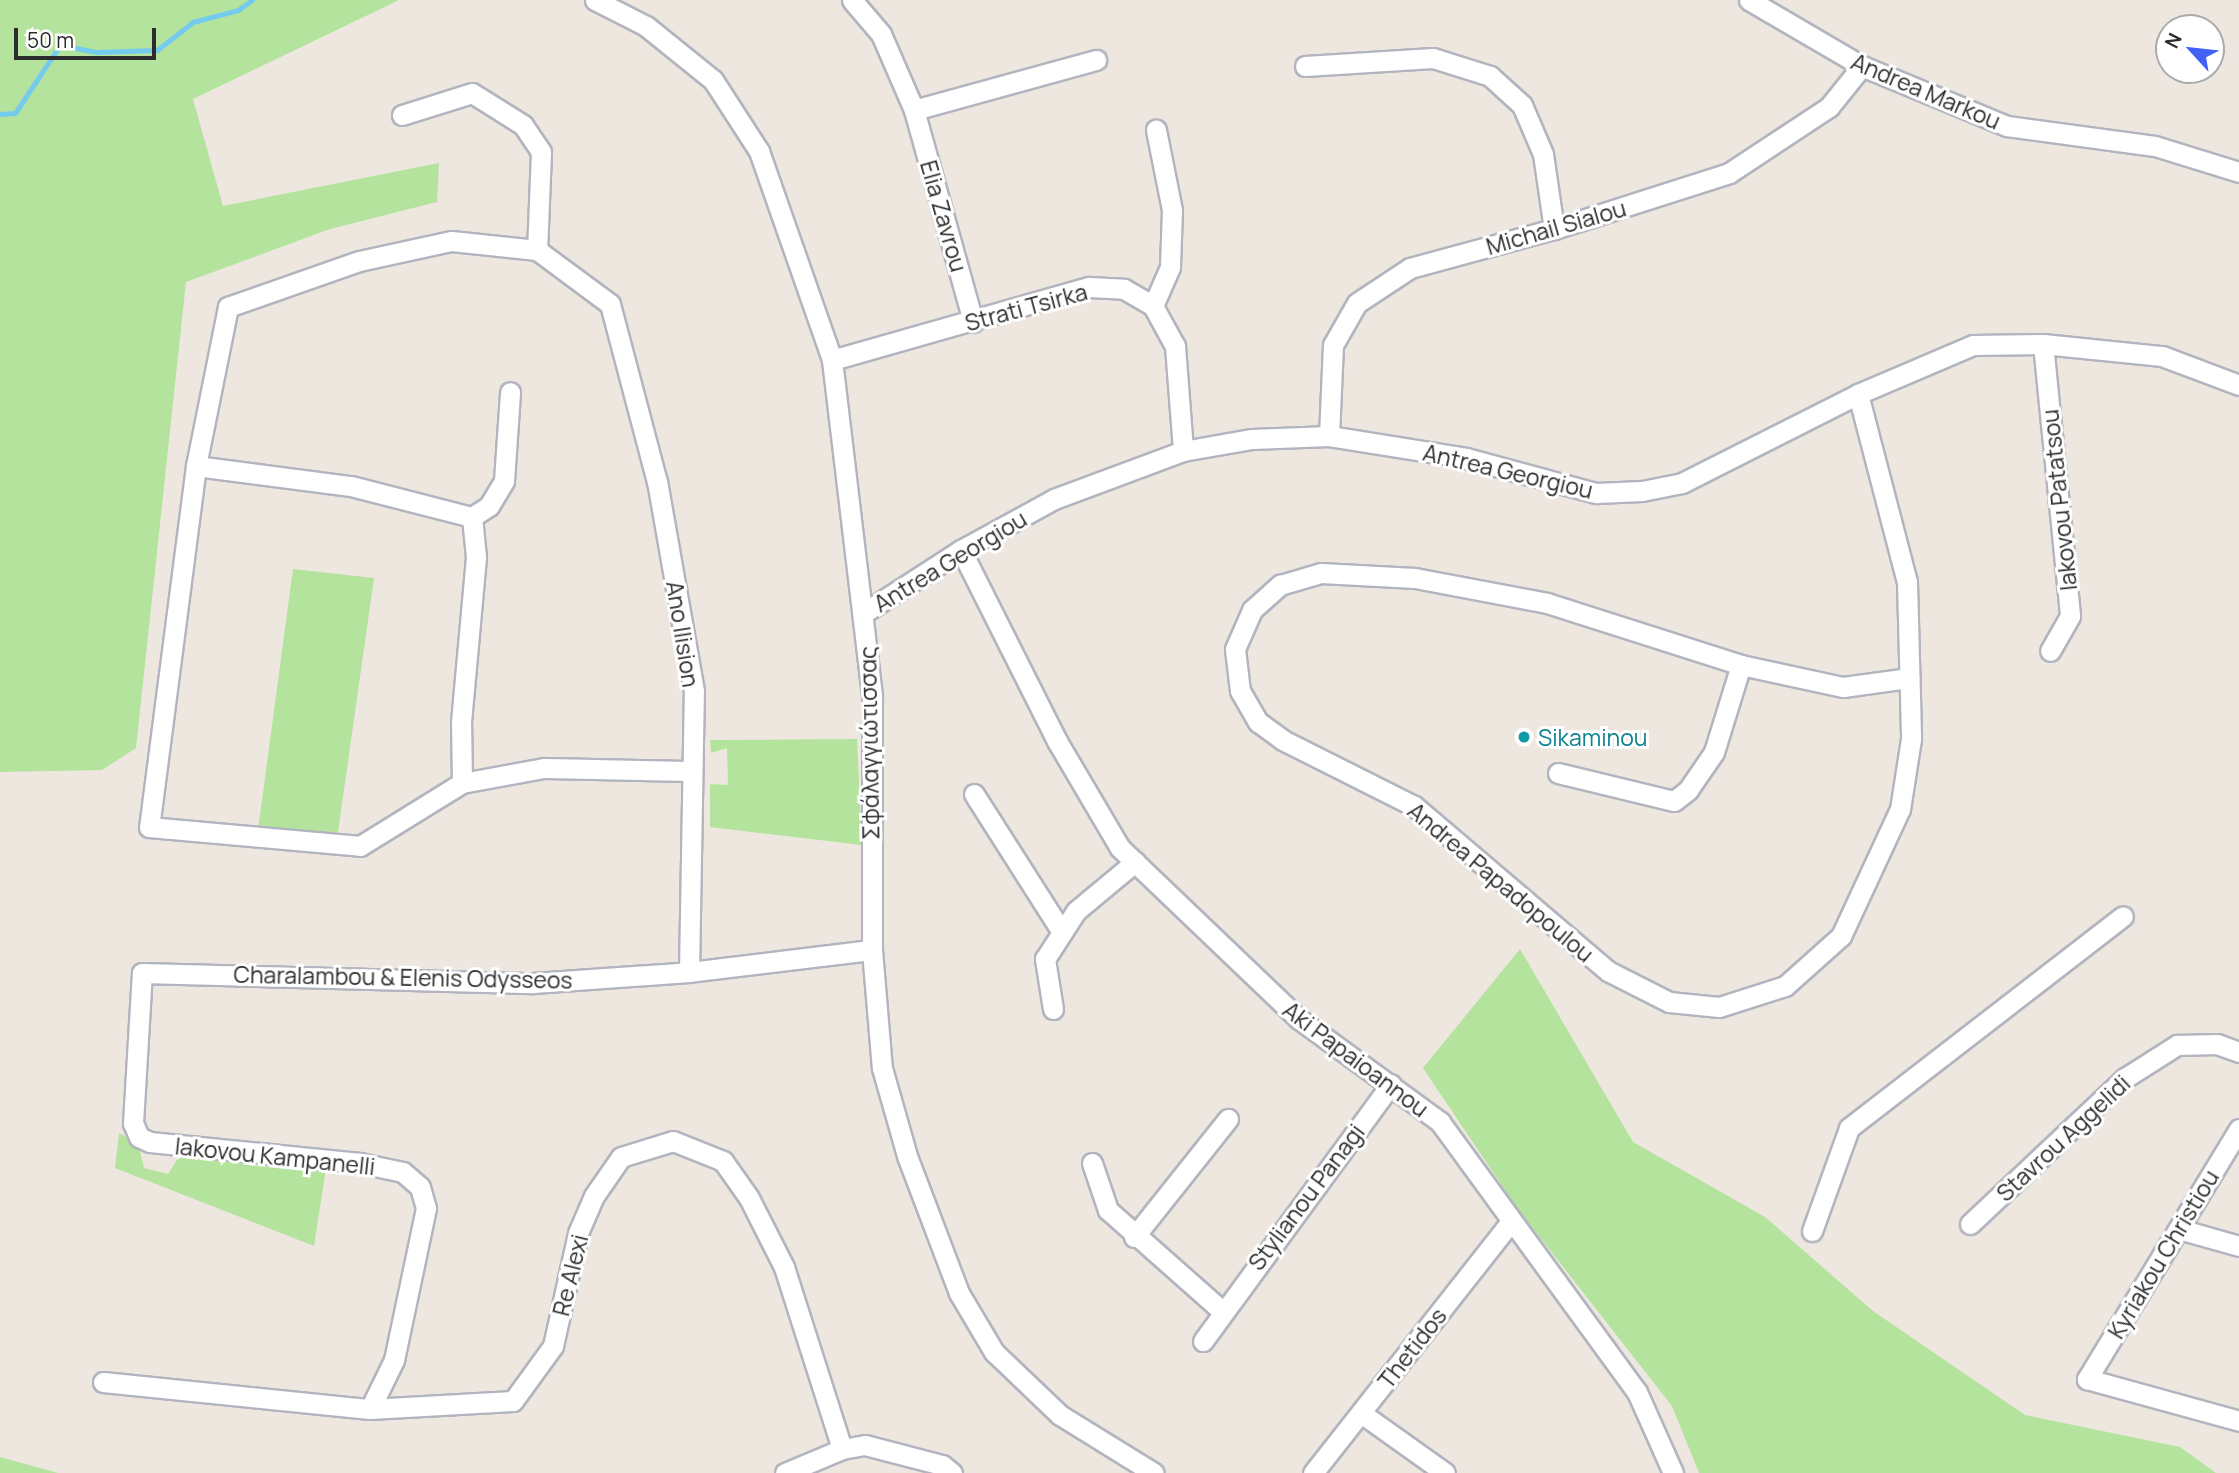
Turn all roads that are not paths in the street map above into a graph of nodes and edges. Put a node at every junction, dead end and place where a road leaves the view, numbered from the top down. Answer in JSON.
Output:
{"nodes":[{"id":1,"x":596,"y":0,"type":"edge"},
{"id":2,"x":852,"y":0,"type":"edge"},
{"id":3,"x":1749,"y":0,"type":"edge"},
{"id":4,"x":1096,"y":60,"type":"dead end"},
{"id":5,"x":1305,"y":66,"type":"dead end"},
{"id":6,"x":1862,"y":66,"type":"junction"},
{"id":7,"x":915,"y":110,"type":"junction"},
{"id":8,"x":402,"y":116,"type":"dead end"},
{"id":9,"x":1156,"y":130,"type":"dead end"},
{"id":10,"x":2239,"y":172,"type":"edge"},
{"id":11,"x":1554,"y":229,"type":"junction"},
{"id":12,"x":537,"y":250,"type":"junction"},
{"id":13,"x":1153,"y":306,"type":"junction"},
{"id":14,"x":973,"y":322,"type":"junction"},
{"id":15,"x":2043,"y":344,"type":"junction"},
{"id":16,"x":832,"y":360,"type":"junction"},
{"id":17,"x":2239,"y":385,"type":"edge"},
{"id":18,"x":510,"y":392,"type":"dead end"},
{"id":19,"x":1858,"y":394,"type":"junction"},
{"id":20,"x":1329,"y":436,"type":"junction"},
{"id":21,"x":1183,"y":451,"type":"junction"},
{"id":22,"x":196,"y":466,"type":"junction"},
{"id":23,"x":472,"y":517,"type":"junction"},
{"id":24,"x":961,"y":550,"type":"junction"},
{"id":25,"x":865,"y":612,"type":"junction"},
{"id":26,"x":2050,"y":651,"type":"dead end"},
{"id":27,"x":1741,"y":665,"type":"junction"},
{"id":28,"x":1909,"y":678,"type":"junction"},
{"id":29,"x":690,"y":771,"type":"junction"},
{"id":30,"x":1558,"y":773,"type":"dead end"},
{"id":31,"x":461,"y":783,"type":"junction"},
{"id":32,"x":974,"y":794,"type":"dead end"},
{"id":33,"x":1135,"y":862,"type":"junction"},
{"id":34,"x":2123,"y":916,"type":"dead end"},
{"id":35,"x":1062,"y":932,"type":"junction"},
{"id":36,"x":872,"y":950,"type":"junction"},
{"id":37,"x":689,"y":972,"type":"junction"},
{"id":38,"x":1054,"y":1009,"type":"dead end"},
{"id":39,"x":2239,"y":1052,"type":"edge"},
{"id":40,"x":1391,"y":1084,"type":"junction"},
{"id":41,"x":1228,"y":1119,"type":"dead end"},
{"id":42,"x":2239,"y":1129,"type":"edge"},
{"id":43,"x":144,"y":1140,"type":"joint"},
{"id":44,"x":1092,"y":1163,"type":"dead end"},
{"id":45,"x":1510,"y":1223,"type":"junction"},
{"id":46,"x":1970,"y":1224,"type":"dead end"},
{"id":47,"x":2179,"y":1229,"type":"junction"},
{"id":48,"x":1812,"y":1231,"type":"dead end"},
{"id":49,"x":1135,"y":1237,"type":"junction"},
{"id":50,"x":2239,"y":1247,"type":"edge"},
{"id":51,"x":1222,"y":1310,"type":"junction"},
{"id":52,"x":1203,"y":1341,"type":"dead end"},
{"id":53,"x":103,"y":1382,"type":"dead end"},
{"id":54,"x":370,"y":1409,"type":"junction"},
{"id":55,"x":1361,"y":1413,"type":"junction"},
{"id":56,"x":2239,"y":1421,"type":"edge"},
{"id":57,"x":842,"y":1449,"type":"junction"},
{"id":58,"x":785,"y":1473,"type":"edge"},
{"id":59,"x":952,"y":1473,"type":"edge"},
{"id":60,"x":1154,"y":1473,"type":"edge"},
{"id":61,"x":1312,"y":1473,"type":"edge"},
{"id":62,"x":1445,"y":1473,"type":"edge"},
{"id":63,"x":1673,"y":1473,"type":"edge"}],
"edges":[{"from":1,"to":16,"type":"street","name":"Σφάλαγγιώτισσας"},
{"from":2,"to":7,"type":"street","name":"Elia Zavrou"},
{"from":3,"to":6,"type":"street","name":"Andrea Markou"},
{"from":4,"to":7,"type":"street"},
{"from":5,"to":11,"type":"street"},
{"from":6,"to":10,"type":"street","name":"Andrea Markou"},
{"from":6,"to":11,"type":"street","name":"Michail Sialou"},
{"from":7,"to":14,"type":"street","name":"Elia Zavrou"},
{"from":8,"to":12,"type":"street"},
{"from":9,"to":13,"type":"street"},
{"from":11,"to":20,"type":"street","name":"Michail Sialou"},
{"from":12,"to":22,"type":"street"},
{"from":12,"to":29,"type":"street","name":"Ano Ilision"},
{"from":13,"to":14,"type":"street","name":"Strati Tsirka"},
{"from":13,"to":21,"type":"street"},
{"from":14,"to":16,"type":"street","name":"Strati Tsirka"},
{"from":15,"to":17,"type":"street","name":"Antrea Georgiou"},
{"from":15,"to":19,"type":"street","name":"Antrea Georgiou"},
{"from":15,"to":26,"type":"street","name":"Iakovou Patatsou"},
{"from":16,"to":25,"type":"street","name":"Σφάλαγγιώτισσας"},
{"from":18,"to":23,"type":"street"},
{"from":19,"to":20,"type":"street","name":"Antrea Georgiou"},
{"from":19,"to":28,"type":"street","name":"Andrea Papadopoulou"},
{"from":20,"to":21,"type":"street","name":"Antrea Georgiou"},
{"from":21,"to":24,"type":"street","name":"Antrea Georgiou"},
{"from":22,"to":23,"type":"street"},
{"from":22,"to":31,"type":"street"},
{"from":23,"to":31,"type":"street"},
{"from":24,"to":25,"type":"street","name":"Antrea Georgiou"},
{"from":24,"to":33,"type":"street","name":"Aki Papaioannou"},
{"from":25,"to":36,"type":"street","name":"Σφάλαγγιώτισσας"},
{"from":27,"to":28,"type":"street","name":"Andrea Papadopoulou"},
{"from":27,"to":28,"type":"street","name":"Andrea Papadopoulou"},
{"from":27,"to":30,"type":"street"},
{"from":29,"to":31,"type":"street"},
{"from":29,"to":37,"type":"street","name":"Ano Ilision"},
{"from":32,"to":35,"type":"street"},
{"from":33,"to":35,"type":"street"},
{"from":33,"to":40,"type":"street","name":"Aki Papaioannou"},
{"from":34,"to":48,"type":"street"},
{"from":35,"to":38,"type":"street"},
{"from":36,"to":37,"type":"street","name":"Charalambou & Elenis Odysseos"},
{"from":36,"to":60,"type":"street","name":"Σφάλαγγιώτισσας"},
{"from":37,"to":43,"type":"street","name":"Charalambou & Elenis Odysseos"},
{"from":39,"to":46,"type":"street","name":"Stavrou Aggelidi"},
{"from":40,"to":45,"type":"street","name":"Aki Papaioannou"},
{"from":40,"to":51,"type":"street","name":"Stylianou Panagi"},
{"from":41,"to":49,"type":"street"},
{"from":42,"to":47,"type":"street","name":"Kyriakou Christiou"},
{"from":43,"to":54,"type":"street","name":"Iakovou Kampanelli"},
{"from":44,"to":49,"type":"street"},
{"from":45,"to":55,"type":"street","name":"Thetidos"},
{"from":45,"to":63,"type":"street","name":"Aki Papaioannou"},
{"from":47,"to":50,"type":"street"},
{"from":47,"to":56,"type":"street","name":"Kyriakou Christiou"},
{"from":49,"to":51,"type":"street"},
{"from":51,"to":52,"type":"street","name":"Stylianou Panagi"},
{"from":53,"to":54,"type":"street","name":"Re Alexi"},
{"from":54,"to":57,"type":"street","name":"Re Alexi"},
{"from":55,"to":61,"type":"street","name":"Thetidos"},
{"from":55,"to":62,"type":"street"},
{"from":57,"to":58,"type":"street"},
{"from":57,"to":59,"type":"street"}]}
